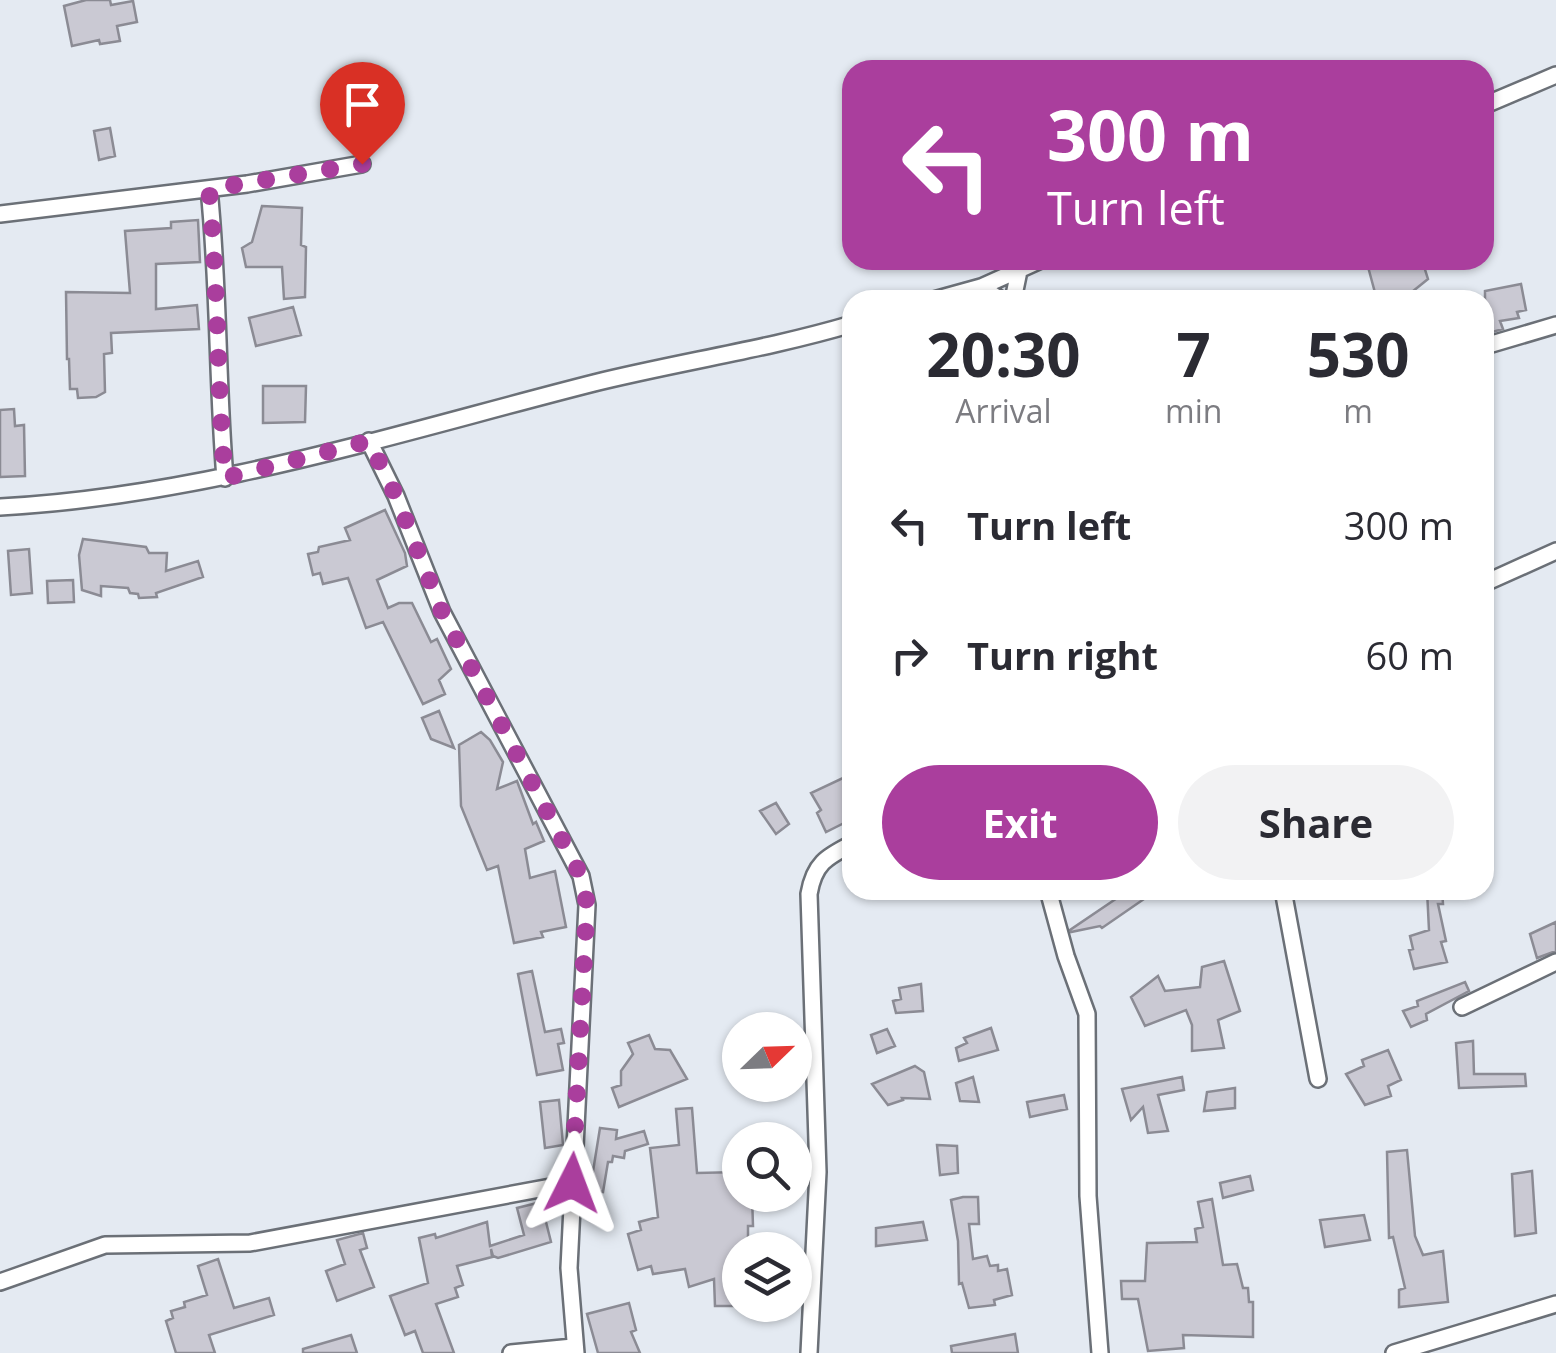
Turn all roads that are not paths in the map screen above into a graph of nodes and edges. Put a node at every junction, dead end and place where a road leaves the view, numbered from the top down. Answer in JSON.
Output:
{"nodes":[{"id":1,"x":1556,"y":74,"type":"edge"},
{"id":2,"x":1494,"y":101,"type":"edge"},
{"id":3,"x":362,"y":164,"type":"dead end"},
{"id":4,"x":209,"y":189,"type":"junction"},
{"id":5,"x":0,"y":214,"type":"edge"},
{"id":6,"x":1019,"y":270,"type":"joint"},
{"id":7,"x":981,"y":287,"type":"junction"},
{"id":8,"x":970,"y":290,"type":"edge"},
{"id":9,"x":986,"y":290,"type":"edge"},
{"id":10,"x":1015,"y":290,"type":"edge"},
{"id":11,"x":1556,"y":325,"type":"edge"},
{"id":12,"x":842,"y":326,"type":"edge"},
{"id":13,"x":1494,"y":343,"type":"edge"},
{"id":14,"x":369,"y":441,"type":"junction"},
{"id":15,"x":225,"y":478,"type":"junction"},
{"id":16,"x":0,"y":507,"type":"edge"},
{"id":17,"x":1556,"y":551,"type":"edge"},
{"id":18,"x":1494,"y":579,"type":"edge"},
{"id":19,"x":842,"y":850,"type":"edge"},
{"id":20,"x":1051,"y":900,"type":"edge"},
{"id":21,"x":1285,"y":900,"type":"edge"},
{"id":22,"x":1556,"y":962,"type":"edge"},
{"id":23,"x":1462,"y":1007,"type":"dead end"},
{"id":24,"x":1318,"y":1079,"type":"dead end"},
{"id":25,"x":572,"y":1183,"type":"junction"},
{"id":26,"x":0,"y":1282,"type":"edge"},
{"id":27,"x":1556,"y":1304,"type":"edge"},
{"id":28,"x":575,"y":1350,"type":"edge"},
{"id":29,"x":511,"y":1353,"type":"edge"},
{"id":30,"x":809,"y":1353,"type":"edge"},
{"id":31,"x":1100,"y":1353,"type":"edge"},
{"id":32,"x":1394,"y":1353,"type":"edge"}],
"edges":[{"from":1,"to":2,"type":"street"},
{"from":3,"to":4,"type":"street"},
{"from":4,"to":5,"type":"street"},
{"from":4,"to":15,"type":"street"},
{"from":6,"to":7,"type":"street"},
{"from":6,"to":10,"type":"street"},
{"from":7,"to":8,"type":"street"},
{"from":7,"to":9,"type":"street"},
{"from":11,"to":13,"type":"street"},
{"from":12,"to":14,"type":"street"},
{"from":14,"to":15,"type":"street"},
{"from":14,"to":25,"type":"street"},
{"from":15,"to":16,"type":"street"},
{"from":17,"to":18,"type":"street"},
{"from":19,"to":30,"type":"street"},
{"from":20,"to":31,"type":"street"},
{"from":21,"to":24,"type":"street"},
{"from":22,"to":23,"type":"street"},
{"from":25,"to":26,"type":"street"},
{"from":25,"to":28,"type":"street"},
{"from":27,"to":32,"type":"street"},
{"from":28,"to":29,"type":"street"}]}
